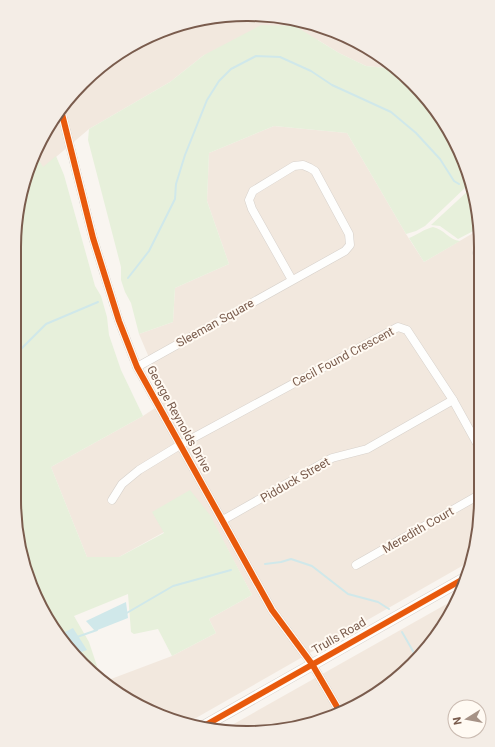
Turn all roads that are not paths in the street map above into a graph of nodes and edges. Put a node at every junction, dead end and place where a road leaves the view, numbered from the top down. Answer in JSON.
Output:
{"nodes":[{"id":1,"x":63,"y":117,"type":"edge"},
{"id":2,"x":292,"y":280,"type":"junction"},
{"id":3,"x":137,"y":367,"type":"junction"},
{"id":4,"x":454,"y":400,"type":"junction"},
{"id":5,"x":474,"y":438,"type":"edge"},
{"id":6,"x":180,"y":445,"type":"junction"},
{"id":7,"x":474,"y":498,"type":"edge"},
{"id":8,"x":112,"y":500,"type":"dead end"},
{"id":9,"x":223,"y":520,"type":"junction"},
{"id":10,"x":356,"y":565,"type":"dead end"},
{"id":11,"x":459,"y":582,"type":"edge"},
{"id":12,"x":312,"y":664,"type":"junction"},
{"id":13,"x":337,"y":708,"type":"edge"},
{"id":14,"x":209,"y":723,"type":"edge"}],
"edges":[{"from":1,"to":3,"type":"street","name":"George Reynolds Drive"},
{"from":2,"to":2,"type":"street","name":"Sleeman Square"},
{"from":2,"to":3,"type":"street","name":"Sleeman Square"},
{"from":3,"to":6,"type":"street","name":"George Reynolds Drive"},
{"from":4,"to":5,"type":"street","name":"Cecil Found Crescent"},
{"from":4,"to":6,"type":"street","name":"Cecil Found Crescent"},
{"from":4,"to":9,"type":"street","name":"Pidduck Street"},
{"from":6,"to":8,"type":"street","name":"Cecil Found Crescent"},
{"from":6,"to":9,"type":"street","name":"George Reynolds Drive"},
{"from":7,"to":10,"type":"street","name":"Meredith Court"},
{"from":9,"to":12,"type":"street","name":"George Reynolds Drive"},
{"from":11,"to":12,"type":"street","name":"Trulls Road"},
{"from":12,"to":13,"type":"street","name":"George Reynolds Drive"},
{"from":12,"to":14,"type":"street","name":"Trulls Road"}]}
